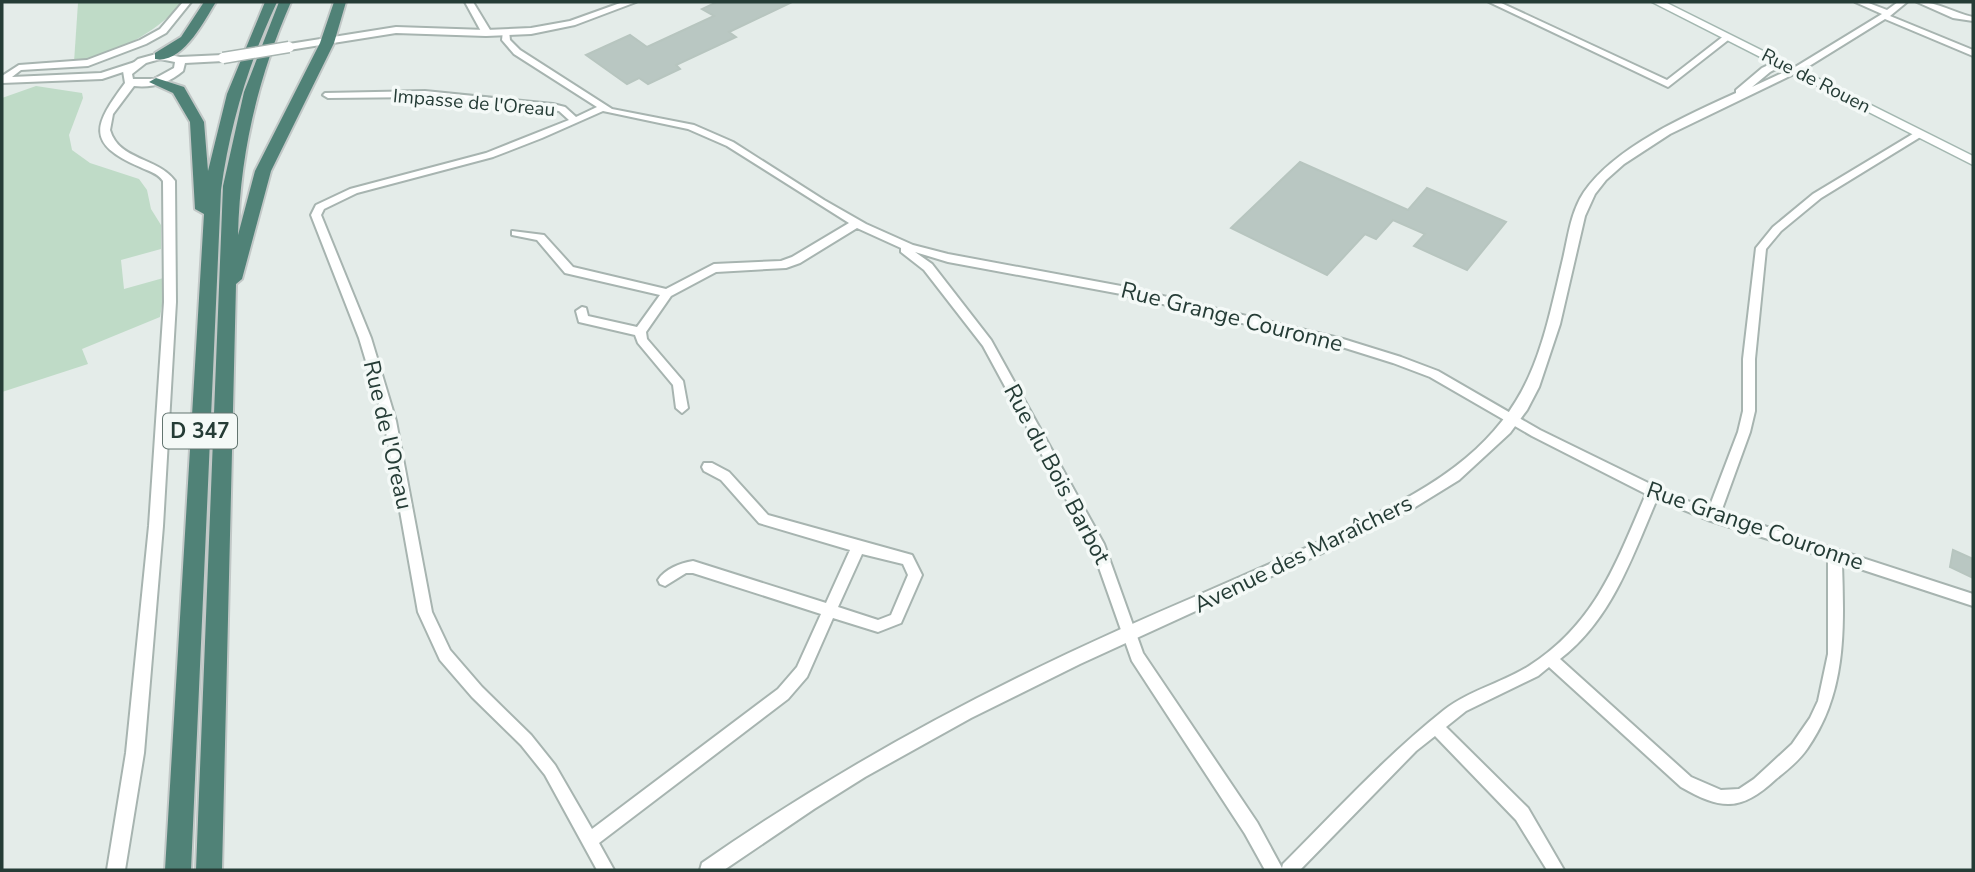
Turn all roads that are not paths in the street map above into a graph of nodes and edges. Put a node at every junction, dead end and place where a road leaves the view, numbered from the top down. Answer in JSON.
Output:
{"nodes":[{"id":1,"x":187,"y":2,"type":"edge"},
{"id":2,"x":210,"y":2,"type":"edge"},
{"id":3,"x":271,"y":2,"type":"edge"},
{"id":4,"x":285,"y":2,"type":"edge"},
{"id":5,"x":340,"y":2,"type":"edge"},
{"id":6,"x":469,"y":2,"type":"edge"},
{"id":7,"x":631,"y":2,"type":"edge"},
{"id":8,"x":1493,"y":2,"type":"edge"},
{"id":9,"x":1657,"y":2,"type":"edge"},
{"id":10,"x":1859,"y":2,"type":"edge"},
{"id":11,"x":1903,"y":2,"type":"edge"},
{"id":12,"x":1921,"y":2,"type":"edge"},
{"id":13,"x":1886,"y":15,"type":"junction"},
{"id":14,"x":1973,"y":19,"type":"edge"},
{"id":15,"x":486,"y":33,"type":"junction"},
{"id":16,"x":506,"y":33,"type":"junction"},
{"id":17,"x":1728,"y":37,"type":"junction"},
{"id":18,"x":328,"y":40,"type":"junction"},
{"id":19,"x":1973,"y":53,"type":"edge"},
{"id":20,"x":160,"y":56,"type":"junction"},
{"id":21,"x":180,"y":60,"type":"junction"},
{"id":22,"x":209,"y":60,"type":"junction"},
{"id":23,"x":1779,"y":63,"type":"junction"},
{"id":24,"x":135,"y":65,"type":"junction"},
{"id":25,"x":1795,"y":71,"type":"junction"},
{"id":26,"x":174,"y":74,"type":"junction"},
{"id":27,"x":102,"y":76,"type":"junction"},
{"id":28,"x":2,"y":80,"type":"edge"},
{"id":29,"x":130,"y":81,"type":"junction"},
{"id":30,"x":151,"y":83,"type":"junction"},
{"id":31,"x":1740,"y":93,"type":"junction"},
{"id":32,"x":328,"y":95,"type":"dead end"},
{"id":33,"x":120,"y":99,"type":"junction"},
{"id":34,"x":603,"y":108,"type":"junction"},
{"id":35,"x":575,"y":121,"type":"junction"},
{"id":36,"x":1919,"y":134,"type":"junction"},
{"id":37,"x":1973,"y":161,"type":"edge"},
{"id":38,"x":857,"y":223,"type":"junction"},
{"id":39,"x":516,"y":233,"type":"dead end"},
{"id":40,"x":209,"y":248,"type":"junction"},
{"id":41,"x":930,"y":261,"type":"junction"},
{"id":42,"x":667,"y":293,"type":"junction"},
{"id":43,"x":227,"y":300,"type":"junction"},
{"id":44,"x":582,"y":311,"type":"dead end"},
{"id":45,"x":640,"y":332,"type":"junction"},
{"id":46,"x":682,"y":408,"type":"dead end"},
{"id":47,"x":1513,"y":421,"type":"junction"},
{"id":48,"x":708,"y":467,"type":"dead end"},
{"id":49,"x":1653,"y":493,"type":"junction"},
{"id":50,"x":1713,"y":516,"type":"junction"},
{"id":51,"x":858,"y":547,"type":"junction"},
{"id":52,"x":1835,"y":555,"type":"junction"},
{"id":53,"x":665,"y":580,"type":"dead end"},
{"id":54,"x":1973,"y":600,"type":"edge"},
{"id":55,"x":830,"y":611,"type":"junction"},
{"id":56,"x":1128,"y":634,"type":"junction"},
{"id":57,"x":1551,"y":660,"type":"junction"},
{"id":58,"x":1436,"y":727,"type":"junction"},
{"id":59,"x":591,"y":839,"type":"junction"},
{"id":60,"x":116,"y":870,"type":"edge"},
{"id":61,"x":178,"y":870,"type":"edge"},
{"id":62,"x":209,"y":870,"type":"edge"},
{"id":63,"x":606,"y":870,"type":"edge"},
{"id":64,"x":709,"y":870,"type":"edge"},
{"id":65,"x":1274,"y":870,"type":"edge"},
{"id":66,"x":1289,"y":870,"type":"edge"},
{"id":67,"x":1556,"y":870,"type":"edge"}],
"edges":[{"from":1,"to":28,"type":"street"},
{"from":2,"to":20,"type":"highway"},
{"from":3,"to":40,"type":"highway","number":"D 347"},
{"from":4,"to":43,"type":"highway","number":"D 347"},
{"from":5,"to":18,"type":"highway"},
{"from":6,"to":15,"type":"street"},
{"from":7,"to":16,"type":"street"},
{"from":8,"to":17,"type":"street"},
{"from":9,"to":17,"type":"main road","name":"Rue de Rouen"},
{"from":10,"to":13,"type":"street"},
{"from":11,"to":13,"type":"street"},
{"from":12,"to":14,"type":"street"},
{"from":13,"to":19,"type":"street"},
{"from":13,"to":25,"type":"street"},
{"from":15,"to":16,"type":"street"},
{"from":15,"to":18,"type":"street"},
{"from":16,"to":34,"type":"street"},
{"from":17,"to":23,"type":"main road","name":"Rue de Rouen"},
{"from":18,"to":22,"type":"street","bridge":true},
{"from":18,"to":43,"type":"highway"},
{"from":20,"to":21,"type":"street"},
{"from":20,"to":24,"type":"street"},
{"from":21,"to":22,"type":"street"},
{"from":21,"to":26,"type":"street"},
{"from":22,"to":26,"type":"street"},
{"from":23,"to":25,"type":"main road","name":"Rue de Rouen"},
{"from":23,"to":31,"type":"street","name":"Avenue des Maraîchers"},
{"from":24,"to":27,"type":"street"},
{"from":24,"to":29,"type":"street"},
{"from":25,"to":31,"type":"street","name":"Avenue des Maraîchers"},
{"from":25,"to":36,"type":"main road","name":"Rue de Rouen"},
{"from":26,"to":30,"type":"street"},
{"from":27,"to":28,"type":"street"},
{"from":27,"to":29,"type":"street"},
{"from":29,"to":30,"type":"street"},
{"from":29,"to":33,"type":"street"},
{"from":30,"to":33,"type":"street"},
{"from":30,"to":40,"type":"highway"},
{"from":31,"to":47,"type":"street","name":"Avenue des Maraîchers"},
{"from":32,"to":35,"type":"street","name":"Impasse de l'Oreau"},
{"from":33,"to":60,"type":"street"},
{"from":34,"to":35,"type":"street","name":"Rue de l'Oreau"},
{"from":34,"to":38,"type":"street"},
{"from":35,"to":59,"type":"street","name":"Rue de l'Oreau"},
{"from":36,"to":37,"type":"main road","name":"Rue de Rouen"},
{"from":36,"to":50,"type":"street"},
{"from":38,"to":41,"type":"street","name":"Rue du Bois Barbot"},
{"from":38,"to":42,"type":"street"},
{"from":39,"to":42,"type":"street"},
{"from":40,"to":61,"type":"highway","number":"D 347"},
{"from":41,"to":47,"type":"street","name":"Rue Grange Couronne"},
{"from":41,"to":56,"type":"street","name":"Rue du Bois Barbot"},
{"from":42,"to":45,"type":"street"},
{"from":43,"to":62,"type":"highway","number":"D 347"},
{"from":44,"to":45,"type":"street"},
{"from":45,"to":46,"type":"street"},
{"from":47,"to":49,"type":"street","name":"Rue Grange Couronne"},
{"from":47,"to":56,"type":"street","name":"Avenue des Maraîchers"},
{"from":48,"to":51,"type":"street"},
{"from":49,"to":50,"type":"street","name":"Rue Grange Couronne"},
{"from":49,"to":57,"type":"street"},
{"from":50,"to":52,"type":"street","name":"Rue Grange Couronne"},
{"from":51,"to":55,"type":"street"},
{"from":51,"to":55,"type":"street"},
{"from":52,"to":54,"type":"street","name":"Rue Grange Couronne"},
{"from":52,"to":57,"type":"street"},
{"from":53,"to":55,"type":"street"},
{"from":55,"to":59,"type":"street"},
{"from":56,"to":64,"type":"street","name":"Avenue des Maraîchers"},
{"from":56,"to":65,"type":"street","name":"Rue du Bois Barbot"},
{"from":57,"to":58,"type":"street"},
{"from":58,"to":66,"type":"street"},
{"from":58,"to":67,"type":"street"},
{"from":59,"to":63,"type":"street","name":"Rue de l'Oreau"}]}
